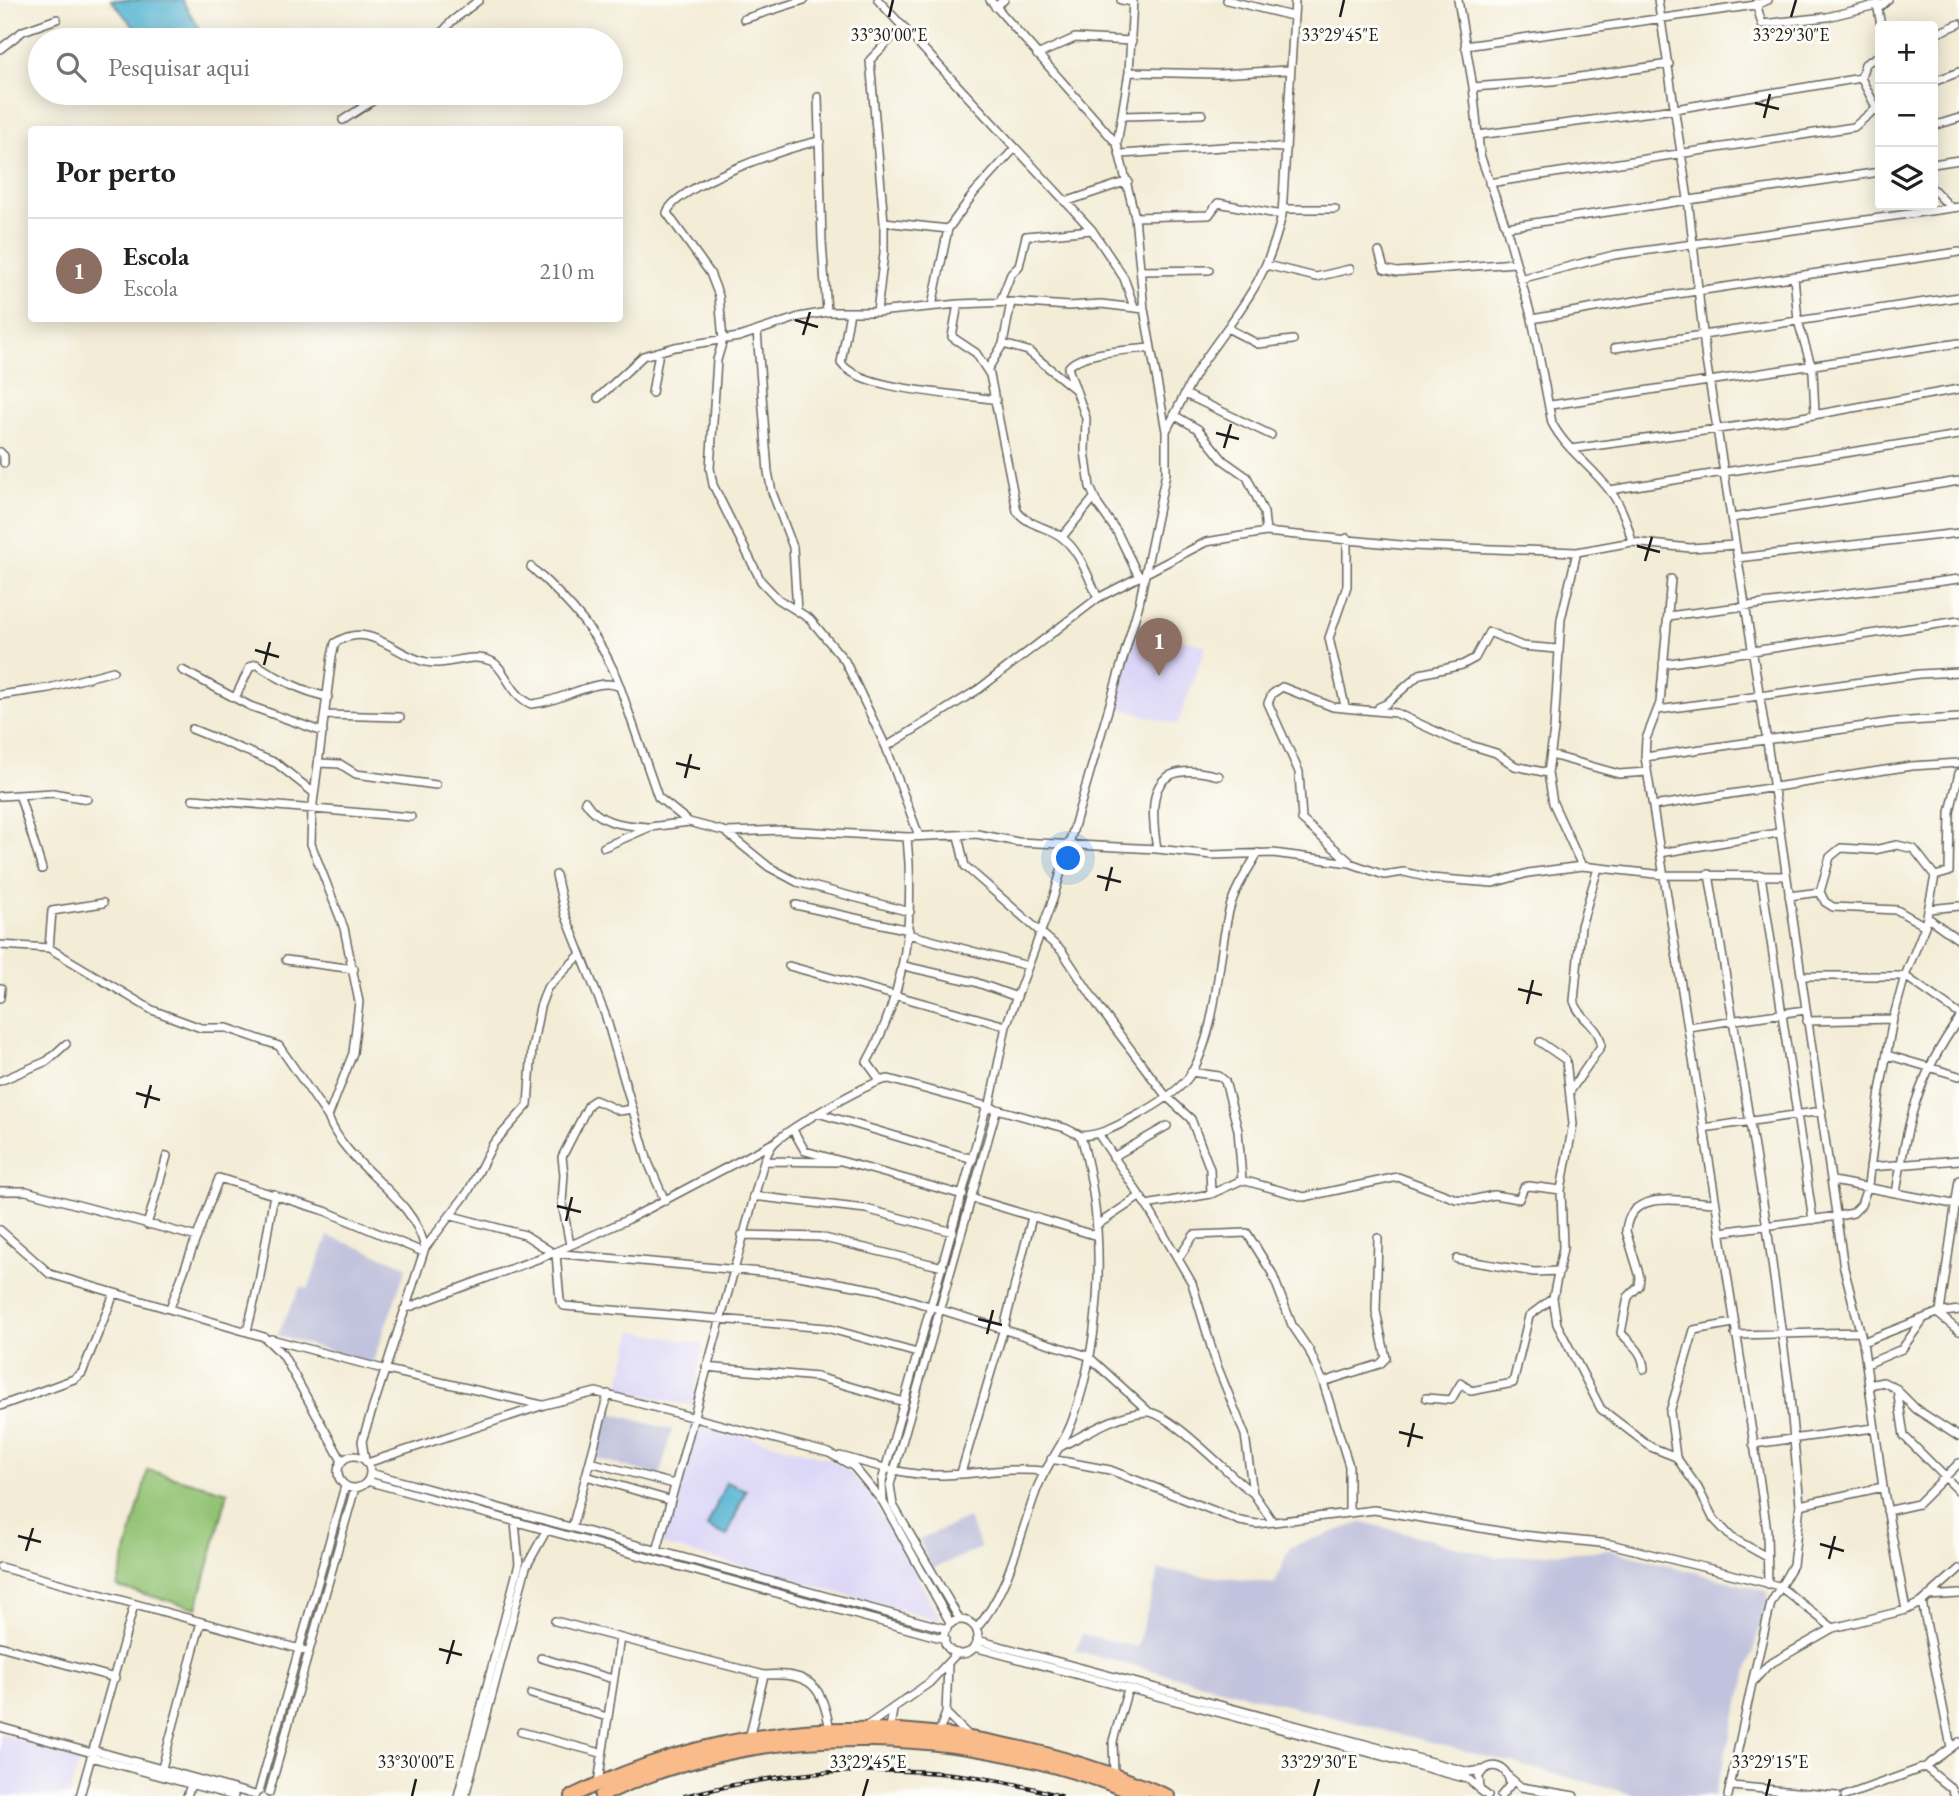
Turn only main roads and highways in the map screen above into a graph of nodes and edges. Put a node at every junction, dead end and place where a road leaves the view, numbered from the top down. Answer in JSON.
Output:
{"nodes":[{"id":1,"x":600,"y":1790,"type":"edge"},
{"id":2,"x":572,"y":1796,"type":"edge"},
{"id":3,"x":1142,"y":1796,"type":"edge"},
{"id":4,"x":1168,"y":1796,"type":"edge"}],
"edges":[{"from":1,"to":2,"type":"highway"},
{"from":1,"to":3,"type":"highway"},
{"from":1,"to":4,"type":"highway"}]}
